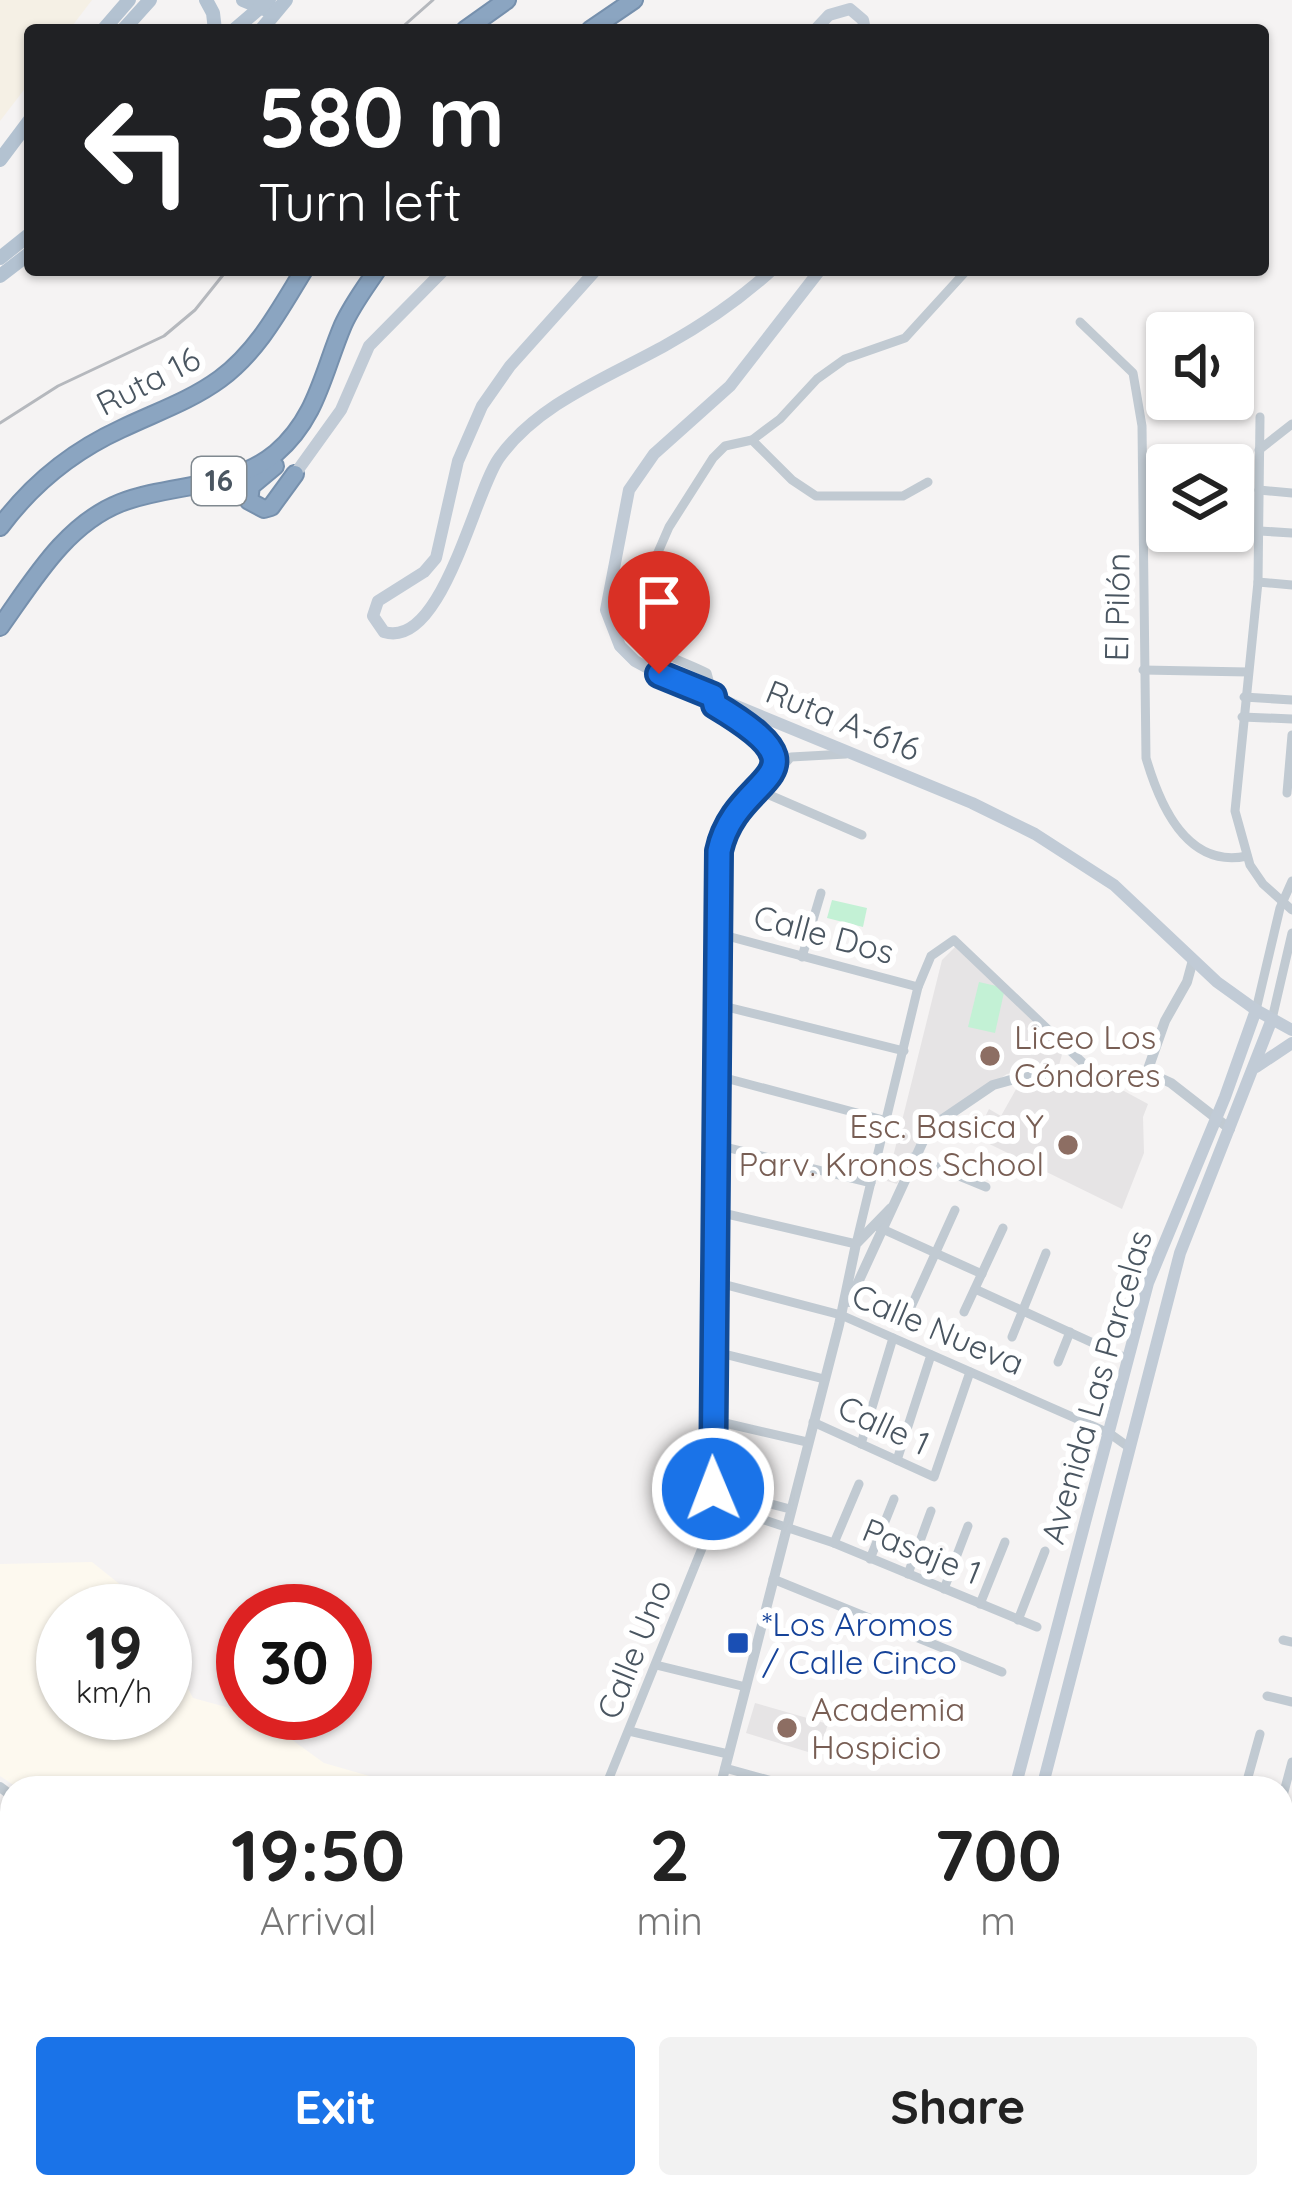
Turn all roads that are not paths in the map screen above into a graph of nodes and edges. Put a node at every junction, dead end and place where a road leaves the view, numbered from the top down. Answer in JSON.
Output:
{"nodes":[{"id":1,"x":117,"y":0,"type":"edge"},
{"id":2,"x":129,"y":0,"type":"edge"},
{"id":3,"x":150,"y":0,"type":"edge"},
{"id":4,"x":286,"y":0,"type":"edge"},
{"id":5,"x":507,"y":0,"type":"edge"},
{"id":6,"x":634,"y":0,"type":"edge"},
{"id":7,"x":260,"y":5,"type":"edge"},
{"id":8,"x":98,"y":24,"type":"edge"},
{"id":9,"x":108,"y":24,"type":"edge"},
{"id":10,"x":128,"y":24,"type":"edge"},
{"id":11,"x":473,"y":24,"type":"edge"},
{"id":12,"x":599,"y":24,"type":"edge"},
{"id":13,"x":820,"y":24,"type":"edge"},
{"id":14,"x":864,"y":24,"type":"edge"},
{"id":15,"x":24,"y":129,"type":"edge"},
{"id":16,"x":24,"y":140,"type":"edge"},
{"id":17,"x":0,"y":164,"type":"edge"},
{"id":18,"x":24,"y":239,"type":"edge"},
{"id":19,"x":0,"y":258,"type":"edge"},
{"id":20,"x":24,"y":258,"type":"edge"},
{"id":21,"x":0,"y":276,"type":"edge"},
{"id":22,"x":300,"y":276,"type":"edge"},
{"id":23,"x":373,"y":276,"type":"edge"},
{"id":24,"x":438,"y":276,"type":"edge"},
{"id":25,"x":591,"y":276,"type":"edge"},
{"id":26,"x":764,"y":276,"type":"edge"},
{"id":27,"x":815,"y":276,"type":"edge"},
{"id":28,"x":962,"y":276,"type":"edge"},
{"id":29,"x":1080,"y":322,"type":"dead end"},
{"id":30,"x":1260,"y":417,"type":"dead end"},
{"id":31,"x":305,"y":422,"type":"junction"},
{"id":32,"x":1292,"y":424,"type":"edge"},
{"id":33,"x":752,"y":440,"type":"junction"},
{"id":34,"x":1259,"y":451,"type":"junction"},
{"id":35,"x":295,"y":474,"type":"joint"},
{"id":36,"x":928,"y":482,"type":"dead end"},
{"id":37,"x":1259,"y":490,"type":"junction"},
{"id":38,"x":1292,"y":493,"type":"edge"},
{"id":39,"x":0,"y":526,"type":"edge"},
{"id":40,"x":1260,"y":531,"type":"junction"},
{"id":41,"x":1292,"y":533,"type":"edge"},
{"id":42,"x":1258,"y":582,"type":"junction"},
{"id":43,"x":1292,"y":585,"type":"edge"},
{"id":44,"x":0,"y":627,"type":"edge"},
{"id":45,"x":1143,"y":670,"type":"junction"},
{"id":46,"x":1248,"y":672,"type":"junction"},
{"id":47,"x":1244,"y":697,"type":"junction"},
{"id":48,"x":714,"y":700,"type":"junction"},
{"id":49,"x":1292,"y":700,"type":"edge"},
{"id":50,"x":1242,"y":717,"type":"junction"},
{"id":51,"x":1292,"y":719,"type":"edge"},
{"id":52,"x":1292,"y":735,"type":"edge"},
{"id":53,"x":855,"y":754,"type":"junction"},
{"id":54,"x":769,"y":779,"type":"junction"},
{"id":55,"x":758,"y":790,"type":"junction"},
{"id":56,"x":1287,"y":793,"type":"dead end"},
{"id":57,"x":862,"y":836,"type":"dead end"},
{"id":58,"x":1247,"y":856,"type":"junction"},
{"id":59,"x":1292,"y":881,"type":"edge"},
{"id":60,"x":821,"y":893,"type":"dead end"},
{"id":61,"x":1287,"y":907,"type":"edge"},
{"id":62,"x":716,"y":933,"type":"junction"},
{"id":63,"x":1292,"y":933,"type":"edge"},
{"id":64,"x":802,"y":957,"type":"junction"},
{"id":65,"x":1193,"y":960,"type":"junction"},
{"id":66,"x":918,"y":988,"type":"junction"},
{"id":67,"x":715,"y":1004,"type":"junction"},
{"id":68,"x":1256,"y":1010,"type":"junction"},
{"id":69,"x":1272,"y":1019,"type":"junction"},
{"id":70,"x":1292,"y":1030,"type":"edge"},
{"id":71,"x":1292,"y":1042,"type":"edge"},
{"id":72,"x":904,"y":1051,"type":"junction"},
{"id":73,"x":1256,"y":1067,"type":"junction"},
{"id":74,"x":1147,"y":1072,"type":"junction"},
{"id":75,"x":715,"y":1075,"type":"junction"},
{"id":76,"x":1101,"y":1080,"type":"junction"},
{"id":77,"x":1216,"y":1119,"type":"junction"},
{"id":78,"x":887,"y":1120,"type":"junction"},
{"id":79,"x":1230,"y":1129,"type":"junction"},
{"id":80,"x":713,"y":1144,"type":"junction"},
{"id":81,"x":913,"y":1157,"type":"junction"},
{"id":82,"x":871,"y":1183,"type":"junction"},
{"id":83,"x":986,"y":1186,"type":"dead end"},
{"id":84,"x":956,"y":1210,"type":"dead end"},
{"id":85,"x":714,"y":1211,"type":"junction"},
{"id":86,"x":878,"y":1227,"type":"junction"},
{"id":87,"x":1003,"y":1228,"type":"dead end"},
{"id":88,"x":856,"y":1244,"type":"junction"},
{"id":89,"x":937,"y":1252,"type":"junction"},
{"id":90,"x":1046,"y":1253,"type":"dead end"},
{"id":91,"x":982,"y":1274,"type":"junction"},
{"id":92,"x":715,"y":1282,"type":"junction"},
{"id":93,"x":975,"y":1289,"type":"junction"},
{"id":94,"x":911,"y":1306,"type":"dead end"},
{"id":95,"x":1021,"y":1310,"type":"junction"},
{"id":96,"x":964,"y":1312,"type":"dead end"},
{"id":97,"x":842,"y":1315,"type":"junction"},
{"id":98,"x":1070,"y":1332,"type":"junction"},
{"id":99,"x":1012,"y":1337,"type":"dead end"},
{"id":100,"x":893,"y":1338,"type":"junction"},
{"id":101,"x":712,"y":1351,"type":"junction"},
{"id":102,"x":931,"y":1354,"type":"junction"},
{"id":103,"x":1128,"y":1359,"type":"junction"},
{"id":104,"x":1058,"y":1362,"type":"dead end"},
{"id":105,"x":970,"y":1372,"type":"junction"},
{"id":106,"x":824,"y":1379,"type":"junction"},
{"id":107,"x":712,"y":1420,"type":"junction"},
{"id":108,"x":813,"y":1422,"type":"junction"},
{"id":109,"x":1109,"y":1433,"type":"junction"},
{"id":110,"x":807,"y":1442,"type":"junction"},
{"id":111,"x":861,"y":1444,"type":"junction"},
{"id":112,"x":1130,"y":1448,"type":"junction"},
{"id":113,"x":896,"y":1460,"type":"junction"},
{"id":114,"x":859,"y":1484,"type":"dead end"},
{"id":115,"x":713,"y":1489,"type":"junction"},
{"id":116,"x":894,"y":1499,"type":"dead end"},
{"id":117,"x":713,"y":1503,"type":"junction"},
{"id":118,"x":790,"y":1509,"type":"junction"},
{"id":119,"x":932,"y":1511,"type":"dead end"},
{"id":120,"x":786,"y":1526,"type":"junction"},
{"id":121,"x":968,"y":1526,"type":"dead end"},
{"id":122,"x":1005,"y":1542,"type":"dead end"},
{"id":123,"x":834,"y":1543,"type":"junction"},
{"id":124,"x":1045,"y":1551,"type":"dead end"},
{"id":125,"x":870,"y":1559,"type":"junction"},
{"id":126,"x":908,"y":1574,"type":"junction"},
{"id":127,"x":773,"y":1579,"type":"junction"},
{"id":128,"x":944,"y":1589,"type":"junction"},
{"id":129,"x":980,"y":1604,"type":"junction"},
{"id":130,"x":1018,"y":1619,"type":"junction"},
{"id":131,"x":1037,"y":1627,"type":"dead end"},
{"id":132,"x":656,"y":1665,"type":"junction"},
{"id":133,"x":1002,"y":1672,"type":"dead end"},
{"id":134,"x":746,"y":1687,"type":"junction"},
{"id":135,"x":1267,"y":1696,"type":"dead end"},
{"id":136,"x":1292,"y":1702,"type":"edge"},
{"id":137,"x":629,"y":1731,"type":"junction"},
{"id":138,"x":1260,"y":1734,"type":"dead end"},
{"id":139,"x":728,"y":1754,"type":"junction"},
{"id":140,"x":725,"y":1768,"type":"junction"},
{"id":141,"x":610,"y":1776,"type":"edge"},
{"id":142,"x":723,"y":1776,"type":"edge"},
{"id":143,"x":754,"y":1776,"type":"edge"},
{"id":144,"x":1018,"y":1776,"type":"edge"},
{"id":145,"x":1045,"y":1776,"type":"edge"},
{"id":146,"x":1248,"y":1776,"type":"edge"}],
"edges":[{"from":1,"to":8,"type":"main road"},
{"from":2,"to":9,"type":"main road"},
{"from":3,"to":10,"type":"main road"},
{"from":4,"to":7,"type":"main road"},
{"from":5,"to":11,"type":"highway"},
{"from":6,"to":12,"type":"highway"},
{"from":13,"to":14,"type":"main road"},
{"from":15,"to":17,"type":"main road"},
{"from":16,"to":17,"type":"main road"},
{"from":18,"to":19,"type":"main road"},
{"from":20,"to":21,"type":"main road"},
{"from":22,"to":39,"type":"highway","name":"Ruta 16"},
{"from":23,"to":31,"type":"highway","number":"16"},
{"from":24,"to":35,"type":"main road"},
{"from":25,"to":26,"type":"main road"},
{"from":27,"to":48,"type":"main road","name":"Ruta A-616"},
{"from":28,"to":33,"type":"street"},
{"from":29,"to":45,"type":"street","name":"El Pilón"},
{"from":30,"to":34,"type":"street"},
{"from":31,"to":35,"type":"highway"},
{"from":31,"to":44,"type":"highway","number":"16"},
{"from":32,"to":34,"type":"street"},
{"from":33,"to":36,"type":"street"},
{"from":33,"to":48,"type":"street"},
{"from":34,"to":37,"type":"street"},
{"from":37,"to":38,"type":"street"},
{"from":37,"to":40,"type":"street"},
{"from":40,"to":41,"type":"street"},
{"from":40,"to":42,"type":"street"},
{"from":42,"to":43,"type":"street"},
{"from":42,"to":46,"type":"street"},
{"from":45,"to":46,"type":"street"},
{"from":45,"to":58,"type":"street","name":"El Pilón"},
{"from":46,"to":47,"type":"street"},
{"from":47,"to":49,"type":"street"},
{"from":47,"to":50,"type":"street"},
{"from":48,"to":53,"type":"main road","name":"Ruta A-616"},
{"from":48,"to":54,"type":"main road"},
{"from":50,"to":51,"type":"street"},
{"from":50,"to":58,"type":"street"},
{"from":52,"to":56,"type":"street"},
{"from":53,"to":54,"type":"street","name":"Calle Uno"},
{"from":53,"to":65,"type":"main road","name":"Ruta A-616"},
{"from":54,"to":55,"type":"street","name":"Calle Uno"},
{"from":55,"to":57,"type":"street"},
{"from":55,"to":62,"type":"street","name":"Calle Uno"},
{"from":58,"to":61,"type":"street"},
{"from":59,"to":61,"type":"street"},
{"from":60,"to":64,"type":"street"},
{"from":61,"to":68,"type":"street"},
{"from":62,"to":64,"type":"street","name":"Calle Dos"},
{"from":62,"to":67,"type":"street","name":"Calle Uno"},
{"from":63,"to":69,"type":"street"},
{"from":64,"to":66,"type":"street","name":"Calle Dos"},
{"from":65,"to":68,"type":"main road","name":"Ruta A-616"},
{"from":65,"to":74,"type":"street"},
{"from":66,"to":72,"type":"street"},
{"from":66,"to":76,"type":"street"},
{"from":67,"to":72,"type":"street"},
{"from":67,"to":75,"type":"street","name":"Calle Uno"},
{"from":68,"to":69,"type":"main road","name":"Ruta A-616"},
{"from":68,"to":77,"type":"main road","name":"Avenida Las Parcelas"},
{"from":69,"to":70,"type":"main road","name":"Ruta A-616"},
{"from":69,"to":73,"type":"main road","name":"Avenida Las Parcelas"},
{"from":71,"to":73,"type":"main road"},
{"from":72,"to":78,"type":"street"},
{"from":73,"to":79,"type":"main road","name":"Avenida Las Parcelas"},
{"from":74,"to":76,"type":"street"},
{"from":74,"to":77,"type":"street"},
{"from":75,"to":78,"type":"street"},
{"from":75,"to":80,"type":"street","name":"Calle Uno"},
{"from":76,"to":81,"type":"street"},
{"from":77,"to":79,"type":"street"},
{"from":77,"to":103,"type":"main road","name":"Avenida Las Parcelas"},
{"from":78,"to":82,"type":"street"},
{"from":79,"to":112,"type":"main road","name":"Avenida Las Parcelas"},
{"from":80,"to":82,"type":"street"},
{"from":80,"to":85,"type":"street","name":"Calle Uno"},
{"from":81,"to":83,"type":"street"},
{"from":81,"to":86,"type":"street"},
{"from":82,"to":88,"type":"street"},
{"from":84,"to":89,"type":"street"},
{"from":85,"to":88,"type":"street"},
{"from":85,"to":92,"type":"street","name":"Calle Uno"},
{"from":86,"to":88,"type":"street"},
{"from":86,"to":89,"type":"street"},
{"from":86,"to":97,"type":"street"},
{"from":87,"to":91,"type":"street"},
{"from":88,"to":97,"type":"street"},
{"from":89,"to":91,"type":"street"},
{"from":89,"to":94,"type":"street"},
{"from":90,"to":95,"type":"street"},
{"from":91,"to":93,"type":"street"},
{"from":92,"to":97,"type":"street","name":"Calle Nueva"},
{"from":92,"to":101,"type":"street","name":"Calle Uno"},
{"from":93,"to":95,"type":"street"},
{"from":93,"to":96,"type":"street"},
{"from":95,"to":98,"type":"street"},
{"from":95,"to":99,"type":"street"},
{"from":97,"to":100,"type":"street","name":"Calle Nueva"},
{"from":97,"to":106,"type":"street"},
{"from":98,"to":103,"type":"street"},
{"from":98,"to":104,"type":"street"},
{"from":100,"to":102,"type":"street","name":"Calle Nueva"},
{"from":100,"to":111,"type":"street"},
{"from":101,"to":106,"type":"street"},
{"from":101,"to":107,"type":"street","name":"Calle Uno"},
{"from":102,"to":105,"type":"street","name":"Calle Nueva"},
{"from":102,"to":113,"type":"street"},
{"from":103,"to":109,"type":"main road","name":"Avenida Las Parcelas"},
{"from":105,"to":109,"type":"street","name":"Calle Nueva"},
{"from":105,"to":113,"type":"street","name":"Calle 1"},
{"from":106,"to":108,"type":"street"},
{"from":107,"to":110,"type":"street"},
{"from":107,"to":115,"type":"street","name":"Calle Uno"},
{"from":108,"to":110,"type":"street"},
{"from":108,"to":111,"type":"street","name":"Calle 1"},
{"from":109,"to":112,"type":"street","name":"Calle Nueva"},
{"from":109,"to":144,"type":"main road","name":"Avenida Las Parcelas"},
{"from":110,"to":118,"type":"street"},
{"from":111,"to":113,"type":"street","name":"Calle 1"},
{"from":112,"to":145,"type":"main road","name":"Avenida Las Parcelas"},
{"from":114,"to":123,"type":"street"},
{"from":115,"to":117,"type":"street","name":"Calle Uno"},
{"from":115,"to":118,"type":"street"},
{"from":116,"to":125,"type":"street"},
{"from":117,"to":120,"type":"street","name":"Pasaje 1"},
{"from":117,"to":132,"type":"street","name":"Calle Uno"},
{"from":118,"to":120,"type":"street"},
{"from":119,"to":126,"type":"street"},
{"from":120,"to":123,"type":"street","name":"Pasaje 1"},
{"from":120,"to":127,"type":"street"},
{"from":121,"to":128,"type":"street"},
{"from":122,"to":129,"type":"street"},
{"from":123,"to":125,"type":"street","name":"Pasaje 1"},
{"from":124,"to":130,"type":"street"},
{"from":125,"to":126,"type":"street","name":"Pasaje 1"},
{"from":126,"to":128,"type":"street","name":"Pasaje 1"},
{"from":127,"to":133,"type":"street"},
{"from":127,"to":134,"type":"street"},
{"from":128,"to":129,"type":"street","name":"Pasaje 1"},
{"from":129,"to":130,"type":"street","name":"Pasaje 1"},
{"from":130,"to":131,"type":"street","name":"Pasaje 1"},
{"from":132,"to":134,"type":"street"},
{"from":132,"to":137,"type":"street","name":"Calle Uno"},
{"from":134,"to":139,"type":"street"},
{"from":135,"to":136,"type":"street"},
{"from":137,"to":139,"type":"street"},
{"from":137,"to":141,"type":"street","name":"Calle Uno"},
{"from":138,"to":146,"type":"street"},
{"from":139,"to":140,"type":"street"},
{"from":140,"to":142,"type":"street"},
{"from":140,"to":143,"type":"street"}]}
